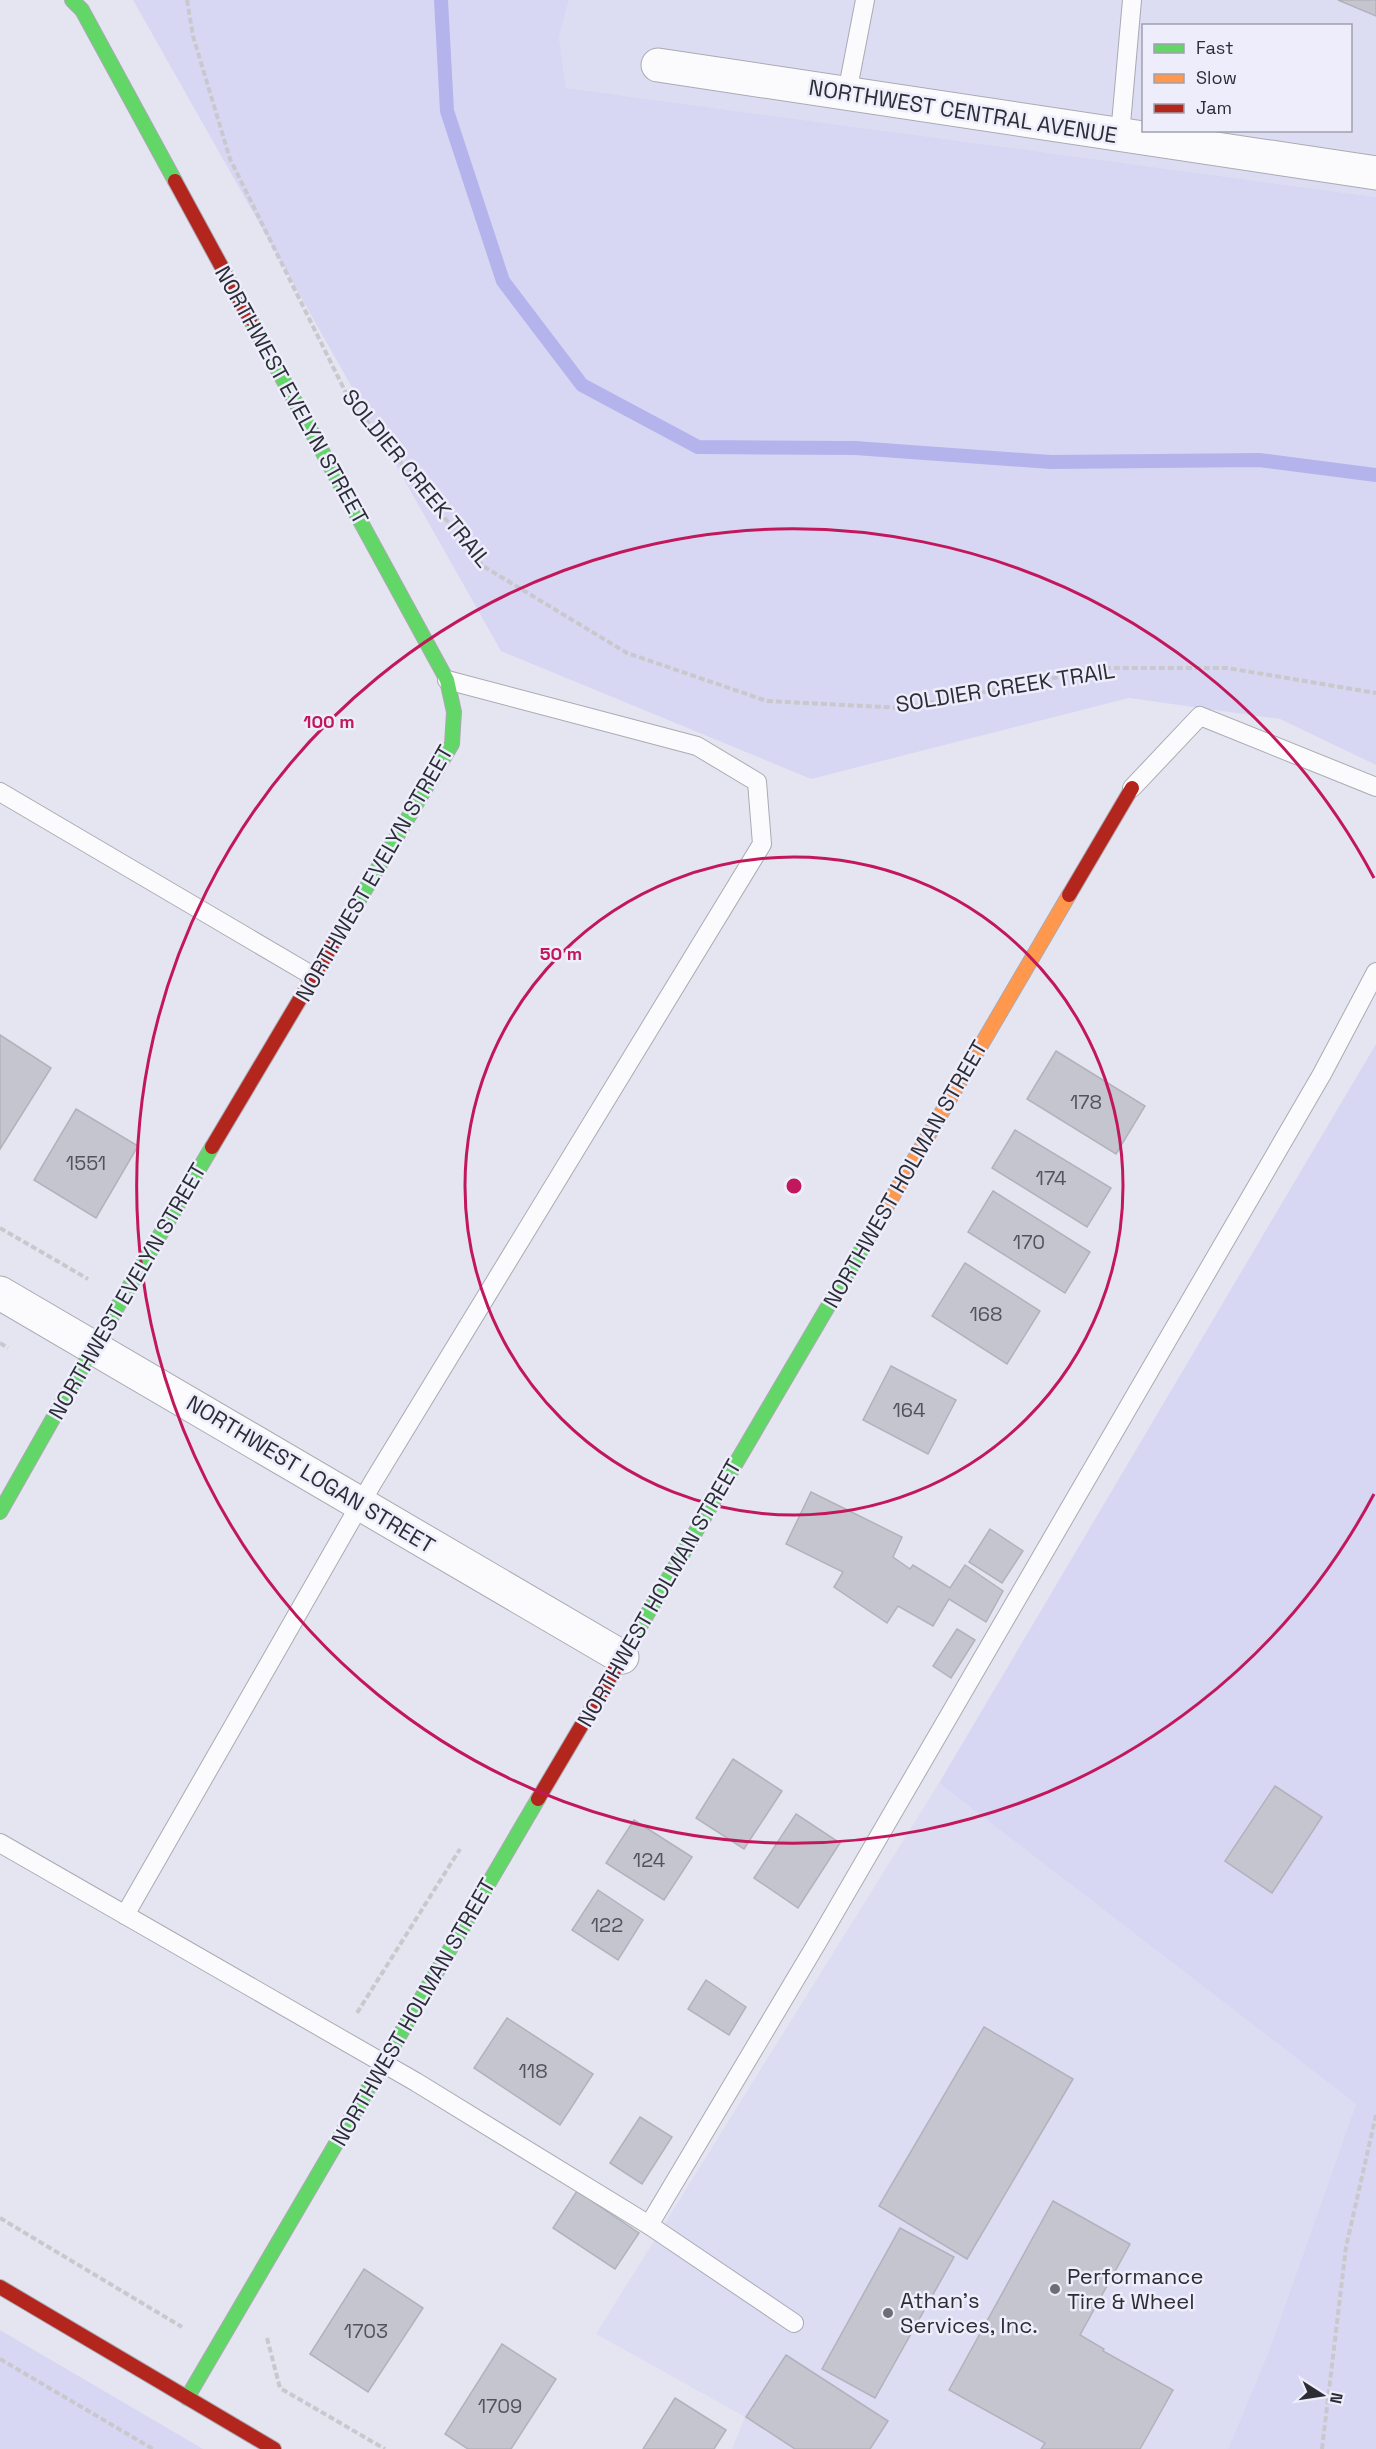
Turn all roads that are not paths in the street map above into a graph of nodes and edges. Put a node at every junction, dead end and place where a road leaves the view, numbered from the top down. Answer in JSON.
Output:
{"nodes":[{"id":1,"x":72,"y":0,"type":"edge"},
{"id":2,"x":865,"y":0,"type":"edge"},
{"id":3,"x":1132,"y":0,"type":"edge"},
{"id":4,"x":658,"y":65,"type":"dead end"},
{"id":5,"x":847,"y":93,"type":"junction"},
{"id":6,"x":1120,"y":135,"type":"junction"},
{"id":7,"x":1376,"y":173,"type":"edge"},
{"id":8,"x":447,"y":681,"type":"junction"},
{"id":9,"x":1132,"y":788,"type":"joint"},
{"id":10,"x":1376,"y":788,"type":"edge"},
{"id":11,"x":0,"y":792,"type":"edge"},
{"id":12,"x":1376,"y":972,"type":"edge"},
{"id":13,"x":314,"y":976,"type":"junction"},
{"id":14,"x":0,"y":1293,"type":"edge"},
{"id":15,"x":93,"y":1348,"type":"junction"},
{"id":16,"x":361,"y":1504,"type":"junction"},
{"id":17,"x":0,"y":1512,"type":"edge"},
{"id":18,"x":622,"y":1657,"type":"junction"},
{"id":19,"x":0,"y":1843,"type":"edge"},
{"id":20,"x":125,"y":1915,"type":"junction"},
{"id":21,"x":383,"y":2064,"type":"junction"},
{"id":22,"x":649,"y":2225,"type":"junction"},
{"id":23,"x":0,"y":2287,"type":"edge"},
{"id":24,"x":794,"y":2322,"type":"dead end"},
{"id":25,"x":186,"y":2398,"type":"junction"},
{"id":26,"x":274,"y":2449,"type":"edge"}],
"edges":[{"from":1,"to":8,"type":"street","name":"NORTHWEST EVELYN STREET"},
{"from":2,"to":5,"type":"lane"},
{"from":3,"to":6,"type":"lane"},
{"from":4,"to":5,"type":"street","name":"NORTHWEST CENTRAL AVENUE"},
{"from":5,"to":6,"type":"street","name":"NORTHWEST CENTRAL AVENUE"},
{"from":6,"to":7,"type":"street","name":"NORTHWEST CENTRAL AVENUE"},
{"from":8,"to":13,"type":"street","name":"NORTHWEST EVELYN STREET"},
{"from":8,"to":16,"type":"lane"},
{"from":9,"to":10,"type":"lane"},
{"from":9,"to":18,"type":"street","name":"NORTHWEST HOLMAN STREET"},
{"from":11,"to":13,"type":"lane"},
{"from":12,"to":22,"type":"lane"},
{"from":13,"to":15,"type":"street","name":"NORTHWEST EVELYN STREET"},
{"from":14,"to":15,"type":"street","name":"NORTHWEST LOGAN STREET"},
{"from":15,"to":16,"type":"street","name":"NORTHWEST LOGAN STREET"},
{"from":15,"to":17,"type":"street","name":"NORTHWEST EVELYN STREET"},
{"from":16,"to":18,"type":"street","name":"NORTHWEST LOGAN STREET"},
{"from":16,"to":20,"type":"lane"},
{"from":18,"to":21,"type":"street","name":"NORTHWEST HOLMAN STREET"},
{"from":19,"to":20,"type":"lane"},
{"from":20,"to":21,"type":"lane"},
{"from":21,"to":22,"type":"lane"},
{"from":21,"to":25,"type":"street","name":"NORTHWEST HOLMAN STREET"},
{"from":22,"to":24,"type":"lane"},
{"from":23,"to":25,"type":"street"},
{"from":25,"to":26,"type":"street"}]}
